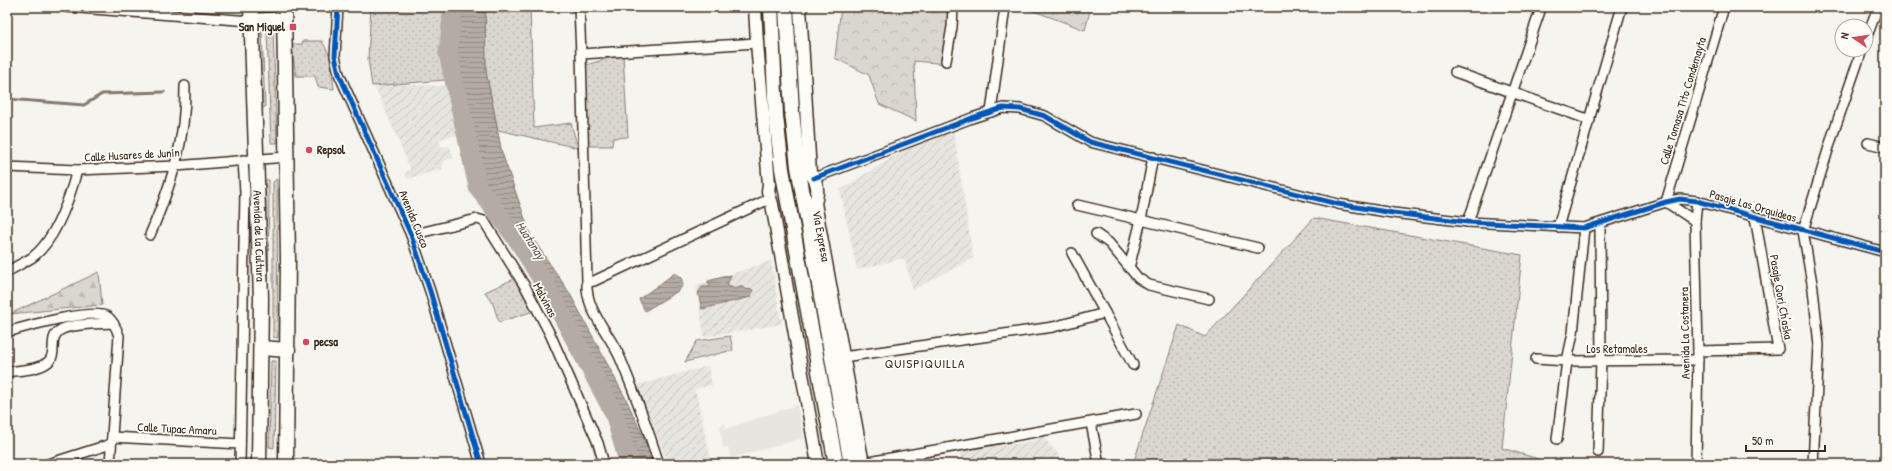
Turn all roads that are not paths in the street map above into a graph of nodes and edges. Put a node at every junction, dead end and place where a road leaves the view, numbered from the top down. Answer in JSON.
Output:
{"nodes":[{"id":1,"x":66,"y":7,"type":"edge"},
{"id":2,"x":338,"y":7,"type":"edge"},
{"id":3,"x":579,"y":7,"type":"edge"},
{"id":4,"x":756,"y":7,"type":"edge"},
{"id":5,"x":771,"y":7,"type":"edge"},
{"id":6,"x":786,"y":7,"type":"edge"},
{"id":7,"x":800,"y":7,"type":"edge"},
{"id":8,"x":953,"y":7,"type":"edge"},
{"id":9,"x":1005,"y":7,"type":"edge"},
{"id":10,"x":1724,"y":7,"type":"edge"},
{"id":11,"x":1878,"y":7,"type":"edge"},
{"id":12,"x":1621,"y":10,"type":"dead end"},
{"id":13,"x":1540,"y":11,"type":"dead end"},
{"id":14,"x":284,"y":13,"type":"edge"},
{"id":15,"x":251,"y":14,"type":"edge"},
{"id":16,"x":1874,"y":18,"type":"edge"},
{"id":17,"x":757,"y":43,"type":"junction"},
{"id":18,"x":581,"y":54,"type":"junction"},
{"id":19,"x":1859,"y":58,"type":"edge"},
{"id":20,"x":946,"y":61,"type":"dead end"},
{"id":21,"x":1455,"y":72,"type":"dead end"},
{"id":22,"x":185,"y":86,"type":"dead end"},
{"id":23,"x":1512,"y":91,"type":"junction"},
{"id":24,"x":991,"y":112,"type":"junction"},
{"id":25,"x":1590,"y":120,"type":"junction"},
{"id":26,"x":1868,"y":143,"type":"dead end"},
{"id":27,"x":1885,"y":147,"type":"edge"},
{"id":28,"x":286,"y":157,"type":"junction"},
{"id":29,"x":1153,"y":157,"type":"junction"},
{"id":30,"x":258,"y":159,"type":"junction"},
{"id":31,"x":243,"y":160,"type":"junction"},
{"id":32,"x":176,"y":166,"type":"junction"},
{"id":33,"x":7,"y":167,"type":"edge"},
{"id":34,"x":782,"y":169,"type":"junction"},
{"id":35,"x":77,"y":170,"type":"junction"},
{"id":36,"x":807,"y":172,"type":"junction"},
{"id":37,"x":769,"y":184,"type":"junction"},
{"id":38,"x":1697,"y":201,"type":"junction"},
{"id":39,"x":771,"y":202,"type":"junction"},
{"id":40,"x":815,"y":202,"type":"junction"},
{"id":41,"x":1666,"y":202,"type":"junction"},
{"id":42,"x":1077,"y":205,"type":"dead end"},
{"id":43,"x":805,"y":213,"type":"junction"},
{"id":44,"x":789,"y":216,"type":"junction"},
{"id":45,"x":1755,"y":217,"type":"junction"},
{"id":46,"x":1140,"y":220,"type":"junction"},
{"id":47,"x":1695,"y":221,"type":"junction"},
{"id":48,"x":1468,"y":222,"type":"junction"},
{"id":49,"x":1600,"y":224,"type":"junction"},
{"id":50,"x":1558,"y":227,"type":"junction"},
{"id":51,"x":1584,"y":228,"type":"junction"},
{"id":52,"x":1803,"y":231,"type":"junction"},
{"id":53,"x":1096,"y":234,"type":"dead end"},
{"id":54,"x":150,"y":235,"type":"dead end"},
{"id":55,"x":411,"y":236,"type":"junction"},
{"id":56,"x":1258,"y":248,"type":"dead end"},
{"id":57,"x":1885,"y":252,"type":"edge"},
{"id":58,"x":1072,"y":253,"type":"dead end"},
{"id":59,"x":1129,"y":268,"type":"junction"},
{"id":60,"x":7,"y":272,"type":"edge"},
{"id":61,"x":587,"y":282,"type":"junction"},
{"id":62,"x":1209,"y":299,"type":"dead end"},
{"id":63,"x":1105,"y":313,"type":"junction"},
{"id":64,"x":113,"y":323,"type":"junction"},
{"id":65,"x":7,"y":332,"type":"edge"},
{"id":66,"x":261,"y":348,"type":"junction"},
{"id":67,"x":288,"y":350,"type":"junction"},
{"id":68,"x":1698,"y":356,"type":"junction"},
{"id":69,"x":843,"y":358,"type":"junction"},
{"id":70,"x":1536,"y":359,"type":"dead end"},
{"id":71,"x":1567,"y":361,"type":"junction"},
{"id":72,"x":1601,"y":361,"type":"junction"},
{"id":73,"x":1133,"y":365,"type":"dead end"},
{"id":74,"x":7,"y":372,"type":"edge"},
{"id":75,"x":1136,"y":414,"type":"dead end"},
{"id":76,"x":1091,"y":423,"type":"junction"},
{"id":77,"x":1558,"y":439,"type":"dead end"},
{"id":78,"x":112,"y":441,"type":"junction"},
{"id":79,"x":240,"y":444,"type":"junction"},
{"id":80,"x":1598,"y":452,"type":"dead end"},
{"id":81,"x":48,"y":464,"type":"edge"},
{"id":82,"x":110,"y":464,"type":"edge"},
{"id":83,"x":240,"y":464,"type":"edge"},
{"id":84,"x":259,"y":464,"type":"edge"},
{"id":85,"x":286,"y":464,"type":"edge"},
{"id":86,"x":481,"y":464,"type":"edge"},
{"id":87,"x":604,"y":464,"type":"edge"},
{"id":88,"x":659,"y":464,"type":"edge"},
{"id":89,"x":818,"y":464,"type":"edge"},
{"id":90,"x":836,"y":464,"type":"edge"},
{"id":91,"x":859,"y":464,"type":"edge"},
{"id":92,"x":1099,"y":464,"type":"edge"},
{"id":93,"x":1696,"y":464,"type":"edge"},
{"id":94,"x":1813,"y":464,"type":"edge"}],
"edges":[{"from":1,"to":15,"type":"street"},
{"from":2,"to":55,"type":"street","name":"Avenida Cusco"},
{"from":3,"to":18,"type":"street"},
{"from":4,"to":17,"type":"main road"},
{"from":5,"to":34,"type":"main road"},
{"from":6,"to":36,"type":"main road","name":"Vía Expresa"},
{"from":7,"to":36,"type":"main road","name":"Vía Expresa"},
{"from":8,"to":20,"type":"street"},
{"from":9,"to":24,"type":"street"},
{"from":10,"to":41,"type":"street","name":"Calle Tomasa Tito Condemayta"},
{"from":11,"to":16,"type":"street"},
{"from":12,"to":25,"type":"street"},
{"from":13,"to":23,"type":"street"},
{"from":14,"to":15,"type":"main road"},
{"from":14,"to":28,"type":"main road"},
{"from":15,"to":30,"type":"main road","name":"Avenida de la Cultura"},
{"from":17,"to":18,"type":"street"},
{"from":17,"to":37,"type":"main road"},
{"from":18,"to":61,"type":"street"},
{"from":19,"to":52,"type":"street"},
{"from":21,"to":23,"type":"street"},
{"from":22,"to":32,"type":"street"},
{"from":23,"to":25,"type":"street"},
{"from":23,"to":48,"type":"street"},
{"from":24,"to":29,"type":"street","name":"Pasaje Las Orquideas"},
{"from":24,"to":36,"type":"street","name":"Pasaje Las Orquideas"},
{"from":25,"to":50,"type":"street"},
{"from":26,"to":27,"type":"street"},
{"from":28,"to":30,"type":"street","name":"Calle Husares de Junín"},
{"from":28,"to":67,"type":"main road"},
{"from":29,"to":46,"type":"street"},
{"from":29,"to":48,"type":"street","name":"Pasaje Las Orquideas"},
{"from":30,"to":31,"type":"street","name":"Calle Husares de Junín"},
{"from":30,"to":66,"type":"main road","name":"Avenida de la Cultura"},
{"from":31,"to":32,"type":"street","name":"Calle Husares de Junín"},
{"from":31,"to":79,"type":"street"},
{"from":32,"to":35,"type":"street","name":"Calle Husares de Junín"},
{"from":32,"to":54,"type":"street"},
{"from":33,"to":35,"type":"street","name":"Calle Husares de Junín"},
{"from":34,"to":36,"type":"main road"},
{"from":34,"to":37,"type":"main road"},
{"from":34,"to":44,"type":"main road"},
{"from":35,"to":60,"type":"street"},
{"from":36,"to":40,"type":"main road","name":"Vía Expresa"},
{"from":36,"to":43,"type":"main road","name":"Vía Expresa"},
{"from":37,"to":39,"type":"main road"},
{"from":38,"to":41,"type":"street","name":"Pasaje Las Orquideas"},
{"from":38,"to":45,"type":"street","name":"Pasaje Las Orquideas"},
{"from":38,"to":47,"type":"street","name":"Avenida La Costanera"},
{"from":39,"to":44,"type":"main road"},
{"from":39,"to":61,"type":"street"},
{"from":39,"to":89,"type":"main road"},
{"from":40,"to":43,"type":"main road"},
{"from":40,"to":69,"type":"main road","name":"Vía Expresa"},
{"from":41,"to":47,"type":"street"},
{"from":41,"to":49,"type":"street","name":"Pasaje Las Orquideas"},
{"from":42,"to":46,"type":"street"},
{"from":43,"to":44,"type":"main road"},
{"from":43,"to":91,"type":"main road","name":"Vía Expresa"},
{"from":44,"to":90,"type":"main road"},
{"from":45,"to":52,"type":"street","name":"Pasaje Las Orquideas"},
{"from":45,"to":68,"type":"street","name":"Pasaje Qori Ch'aska"},
{"from":46,"to":56,"type":"street"},
{"from":46,"to":59,"type":"street"},
{"from":47,"to":68,"type":"street","name":"Avenida La Costanera"},
{"from":48,"to":50,"type":"street","name":"Pasaje Las Orquideas"},
{"from":49,"to":51,"type":"street","name":"Pasaje Las Orquideas"},
{"from":49,"to":72,"type":"street"},
{"from":50,"to":51,"type":"street","name":"Pasaje Las Orquideas"},
{"from":51,"to":71,"type":"street"},
{"from":52,"to":57,"type":"street","name":"Pasaje Las Orquideas"},
{"from":52,"to":94,"type":"street"},
{"from":53,"to":59,"type":"street"},
{"from":55,"to":86,"type":"street","name":"Avenida Cusco"},
{"from":55,"to":87,"type":"street","name":"Malvinas"},
{"from":58,"to":63,"type":"street"},
{"from":59,"to":62,"type":"street"},
{"from":61,"to":88,"type":"street"},
{"from":63,"to":69,"type":"street"},
{"from":63,"to":73,"type":"street"},
{"from":64,"to":65,"type":"street"},
{"from":64,"to":74,"type":"street"},
{"from":64,"to":78,"type":"street"},
{"from":66,"to":67,"type":"main road"},
{"from":66,"to":84,"type":"main road","name":"Avenida de la Cultura"},
{"from":67,"to":85,"type":"main road"},
{"from":68,"to":72,"type":"street","name":"Los Retamales"},
{"from":68,"to":93,"type":"street","name":"Avenida La Costanera"},
{"from":69,"to":91,"type":"main road","name":"Vía Expresa"},
{"from":70,"to":71,"type":"street","name":"Los Retamales"},
{"from":71,"to":72,"type":"street","name":"Los Retamales"},
{"from":71,"to":77,"type":"street"},
{"from":72,"to":80,"type":"street"},
{"from":75,"to":76,"type":"street"},
{"from":76,"to":91,"type":"street"},
{"from":76,"to":92,"type":"street"},
{"from":78,"to":79,"type":"street","name":"Calle Tupac Amaru"},
{"from":78,"to":81,"type":"street"},
{"from":78,"to":82,"type":"street"},
{"from":79,"to":83,"type":"street"}]}
